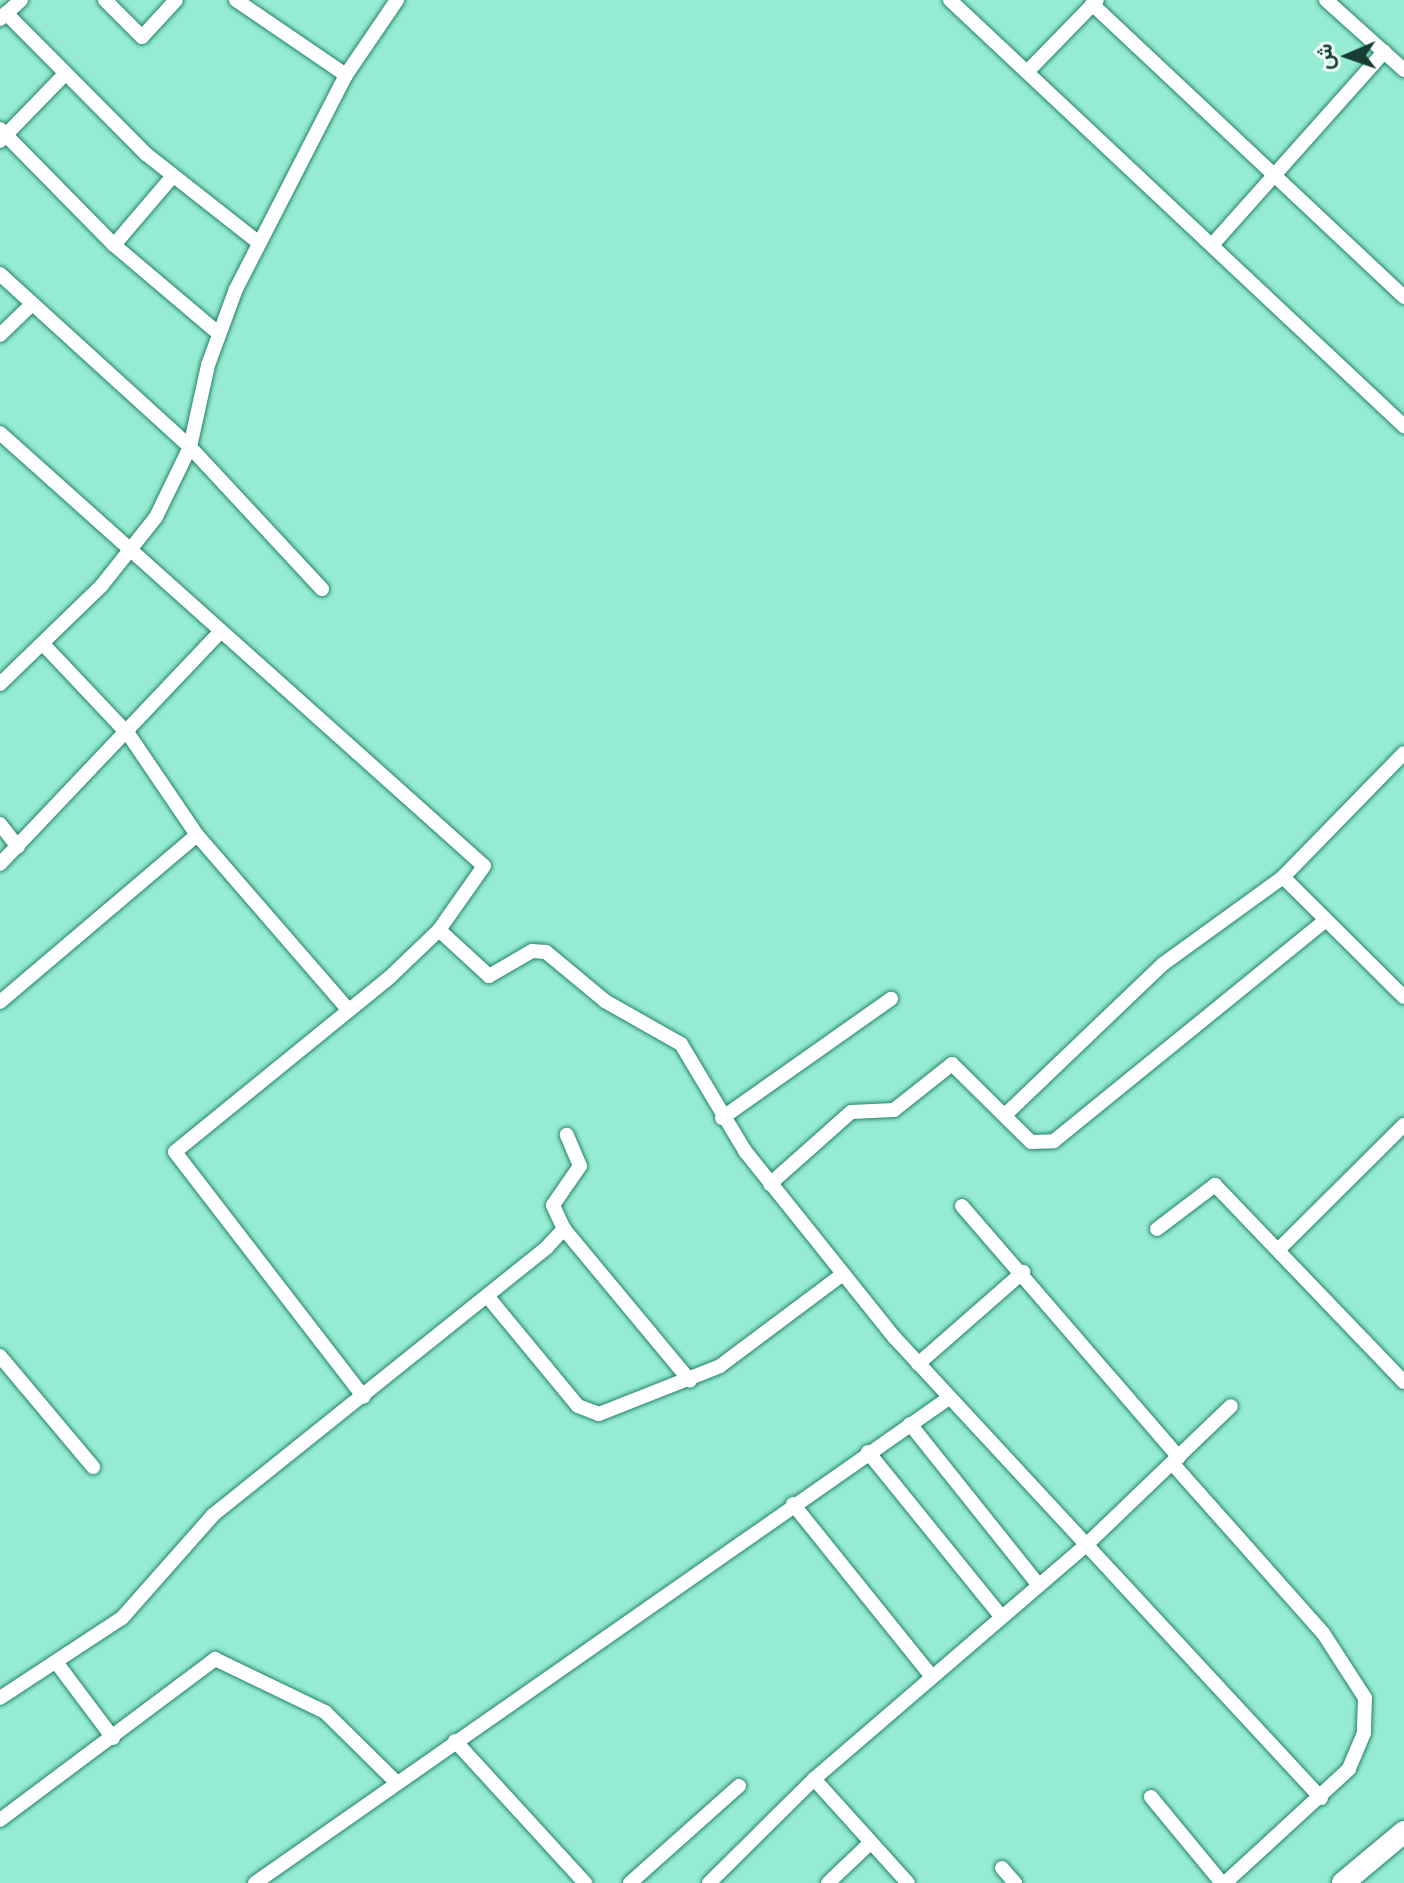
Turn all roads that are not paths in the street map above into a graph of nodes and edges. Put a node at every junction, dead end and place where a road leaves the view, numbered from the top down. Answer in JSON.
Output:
{"nodes":[{"id":1,"x":21,"y":0,"type":"edge"},
{"id":2,"x":105,"y":0,"type":"edge"},
{"id":3,"x":176,"y":0,"type":"edge"},
{"id":4,"x":236,"y":0,"type":"edge"},
{"id":5,"x":394,"y":1,"type":"edge"},
{"id":6,"x":1328,"y":1,"type":"edge"},
{"id":7,"x":1094,"y":2,"type":"edge"},
{"id":8,"x":961,"y":4,"type":"edge"},
{"id":9,"x":3,"y":16,"type":"edge"},
{"id":10,"x":1396,"y":58,"type":"edge"},
{"id":11,"x":1027,"y":72,"type":"junction"},
{"id":12,"x":346,"y":75,"type":"junction"},
{"id":13,"x":62,"y":77,"type":"junction"},
{"id":14,"x":2,"y":135,"type":"edge"},
{"id":15,"x":1274,"y":175,"type":"junction"},
{"id":16,"x":172,"y":177,"type":"junction"},
{"id":17,"x":259,"y":243,"type":"junction"},
{"id":18,"x":114,"y":245,"type":"junction"},
{"id":19,"x":1212,"y":245,"type":"junction"},
{"id":20,"x":0,"y":274,"type":"edge"},
{"id":21,"x":1404,"y":297,"type":"edge"},
{"id":22,"x":29,"y":307,"type":"junction"},
{"id":23,"x":218,"y":333,"type":"junction"},
{"id":24,"x":0,"y":335,"type":"edge"},
{"id":25,"x":1401,"y":416,"type":"edge"},
{"id":26,"x":0,"y":433,"type":"edge"},
{"id":27,"x":190,"y":447,"type":"junction"},
{"id":28,"x":131,"y":551,"type":"junction"},
{"id":29,"x":322,"y":589,"type":"dead end"},
{"id":30,"x":221,"y":631,"type":"junction"},
{"id":31,"x":43,"y":644,"type":"junction"},
{"id":32,"x":0,"y":684,"type":"edge"},
{"id":33,"x":129,"y":735,"type":"junction"},
{"id":34,"x":1404,"y":753,"type":"edge"},
{"id":35,"x":0,"y":824,"type":"edge"},
{"id":36,"x":197,"y":835,"type":"junction"},
{"id":37,"x":18,"y":847,"type":"junction"},
{"id":38,"x":0,"y":864,"type":"edge"},
{"id":39,"x":1283,"y":877,"type":"junction"},
{"id":40,"x":1322,"y":923,"type":"junction"},
{"id":41,"x":439,"y":930,"type":"junction"},
{"id":42,"x":1404,"y":997,"type":"edge"},
{"id":43,"x":891,"y":999,"type":"dead end"},
{"id":44,"x":0,"y":1002,"type":"edge"},
{"id":45,"x":347,"y":1008,"type":"junction"},
{"id":46,"x":1006,"y":1114,"type":"junction"},
{"id":47,"x":722,"y":1118,"type":"junction"},
{"id":48,"x":1404,"y":1125,"type":"edge"},
{"id":49,"x":567,"y":1135,"type":"dead end"},
{"id":50,"x":770,"y":1184,"type":"junction"},
{"id":51,"x":962,"y":1206,"type":"dead end"},
{"id":52,"x":564,"y":1229,"type":"junction"},
{"id":53,"x":1157,"y":1229,"type":"dead end"},
{"id":54,"x":1279,"y":1249,"type":"junction"},
{"id":55,"x":1023,"y":1272,"type":"junction"},
{"id":56,"x":843,"y":1274,"type":"junction"},
{"id":57,"x":488,"y":1297,"type":"junction"},
{"id":58,"x":0,"y":1356,"type":"edge"},
{"id":59,"x":918,"y":1364,"type":"junction"},
{"id":60,"x":690,"y":1381,"type":"junction"},
{"id":61,"x":1404,"y":1382,"type":"edge"},
{"id":62,"x":364,"y":1397,"type":"junction"},
{"id":63,"x":949,"y":1398,"type":"junction"},
{"id":64,"x":1231,"y":1406,"type":"dead end"},
{"id":65,"x":910,"y":1424,"type":"junction"},
{"id":66,"x":868,"y":1452,"type":"junction"},
{"id":67,"x":1175,"y":1460,"type":"junction"},
{"id":68,"x":93,"y":1467,"type":"dead end"},
{"id":69,"x":793,"y":1504,"type":"junction"},
{"id":70,"x":1085,"y":1546,"type":"junction"},
{"id":71,"x":1037,"y":1583,"type":"junction"},
{"id":72,"x":1001,"y":1616,"type":"junction"},
{"id":73,"x":56,"y":1662,"type":"junction"},
{"id":74,"x":932,"y":1677,"type":"junction"},
{"id":75,"x":0,"y":1698,"type":"edge"},
{"id":76,"x":113,"y":1738,"type":"junction"},
{"id":77,"x":455,"y":1741,"type":"junction"},
{"id":78,"x":814,"y":1779,"type":"junction"},
{"id":79,"x":395,"y":1781,"type":"junction"},
{"id":80,"x":739,"y":1786,"type":"dead end"},
{"id":81,"x":1151,"y":1797,"type":"dead end"},
{"id":82,"x":1321,"y":1798,"type":"junction"},
{"id":83,"x":0,"y":1820,"type":"edge"},
{"id":84,"x":1404,"y":1832,"type":"edge"},
{"id":85,"x":871,"y":1842,"type":"junction"},
{"id":86,"x":1002,"y":1868,"type":"dead end"},
{"id":87,"x":255,"y":1883,"type":"edge"},
{"id":88,"x":585,"y":1883,"type":"edge"},
{"id":89,"x":630,"y":1883,"type":"edge"},
{"id":90,"x":709,"y":1883,"type":"edge"},
{"id":91,"x":828,"y":1883,"type":"edge"},
{"id":92,"x":908,"y":1883,"type":"edge"},
{"id":93,"x":1015,"y":1883,"type":"edge"},
{"id":94,"x":1224,"y":1883,"type":"edge"},
{"id":95,"x":1343,"y":1883,"type":"edge"}],
"edges":[{"from":1,"to":9,"type":"street"},
{"from":2,"to":3,"type":"street"},
{"from":4,"to":12,"type":"street"},
{"from":5,"to":12,"type":"street"},
{"from":6,"to":10,"type":"street"},
{"from":7,"to":11,"type":"street"},
{"from":7,"to":15,"type":"street"},
{"from":8,"to":11,"type":"street"},
{"from":9,"to":13,"type":"street"},
{"from":10,"to":15,"type":"street"},
{"from":11,"to":19,"type":"street"},
{"from":12,"to":17,"type":"street"},
{"from":13,"to":14,"type":"street"},
{"from":13,"to":16,"type":"street"},
{"from":14,"to":18,"type":"street"},
{"from":15,"to":19,"type":"street"},
{"from":15,"to":21,"type":"street"},
{"from":16,"to":17,"type":"street"},
{"from":16,"to":18,"type":"street"},
{"from":17,"to":23,"type":"street"},
{"from":18,"to":23,"type":"street"},
{"from":19,"to":25,"type":"street"},
{"from":20,"to":22,"type":"street"},
{"from":22,"to":24,"type":"street"},
{"from":22,"to":27,"type":"street"},
{"from":23,"to":27,"type":"street"},
{"from":26,"to":28,"type":"street"},
{"from":27,"to":28,"type":"street"},
{"from":27,"to":29,"type":"street"},
{"from":28,"to":30,"type":"street"},
{"from":28,"to":31,"type":"street"},
{"from":30,"to":33,"type":"street"},
{"from":30,"to":41,"type":"street"},
{"from":31,"to":32,"type":"street"},
{"from":31,"to":33,"type":"street"},
{"from":33,"to":36,"type":"street"},
{"from":33,"to":37,"type":"street"},
{"from":34,"to":39,"type":"street"},
{"from":35,"to":37,"type":"street"},
{"from":36,"to":44,"type":"street"},
{"from":36,"to":45,"type":"street"},
{"from":37,"to":38,"type":"street"},
{"from":39,"to":40,"type":"street"},
{"from":39,"to":46,"type":"street"},
{"from":40,"to":42,"type":"street"},
{"from":40,"to":46,"type":"street"},
{"from":41,"to":45,"type":"street"},
{"from":41,"to":47,"type":"street"},
{"from":43,"to":47,"type":"street"},
{"from":45,"to":62,"type":"street"},
{"from":46,"to":50,"type":"street"},
{"from":47,"to":50,"type":"street"},
{"from":48,"to":54,"type":"street"},
{"from":49,"to":52,"type":"street"},
{"from":50,"to":56,"type":"street"},
{"from":51,"to":55,"type":"street"},
{"from":52,"to":57,"type":"street"},
{"from":52,"to":60,"type":"street"},
{"from":53,"to":54,"type":"street"},
{"from":54,"to":61,"type":"street"},
{"from":55,"to":59,"type":"street"},
{"from":55,"to":67,"type":"street"},
{"from":56,"to":59,"type":"street"},
{"from":56,"to":60,"type":"street"},
{"from":57,"to":60,"type":"street"},
{"from":57,"to":62,"type":"street"},
{"from":58,"to":68,"type":"street"},
{"from":59,"to":63,"type":"street"},
{"from":62,"to":73,"type":"street"},
{"from":63,"to":65,"type":"street"},
{"from":63,"to":70,"type":"street"},
{"from":64,"to":67,"type":"street"},
{"from":65,"to":66,"type":"street"},
{"from":65,"to":71,"type":"street"},
{"from":66,"to":69,"type":"street"},
{"from":66,"to":72,"type":"street"},
{"from":67,"to":70,"type":"street"},
{"from":67,"to":82,"type":"street"},
{"from":69,"to":74,"type":"street"},
{"from":69,"to":77,"type":"street"},
{"from":70,"to":71,"type":"street"},
{"from":70,"to":82,"type":"street"},
{"from":71,"to":72,"type":"street"},
{"from":72,"to":74,"type":"street"},
{"from":73,"to":75,"type":"street"},
{"from":73,"to":76,"type":"street"},
{"from":74,"to":78,"type":"street"},
{"from":76,"to":79,"type":"street"},
{"from":76,"to":83,"type":"street"},
{"from":77,"to":79,"type":"street"},
{"from":77,"to":88,"type":"street"},
{"from":78,"to":85,"type":"street"},
{"from":78,"to":90,"type":"street"},
{"from":79,"to":87,"type":"street"},
{"from":80,"to":89,"type":"street"},
{"from":81,"to":94,"type":"street"},
{"from":82,"to":94,"type":"street"},
{"from":84,"to":95,"type":"main road"},
{"from":85,"to":91,"type":"street"},
{"from":85,"to":92,"type":"street"},
{"from":86,"to":93,"type":"street"}]}
